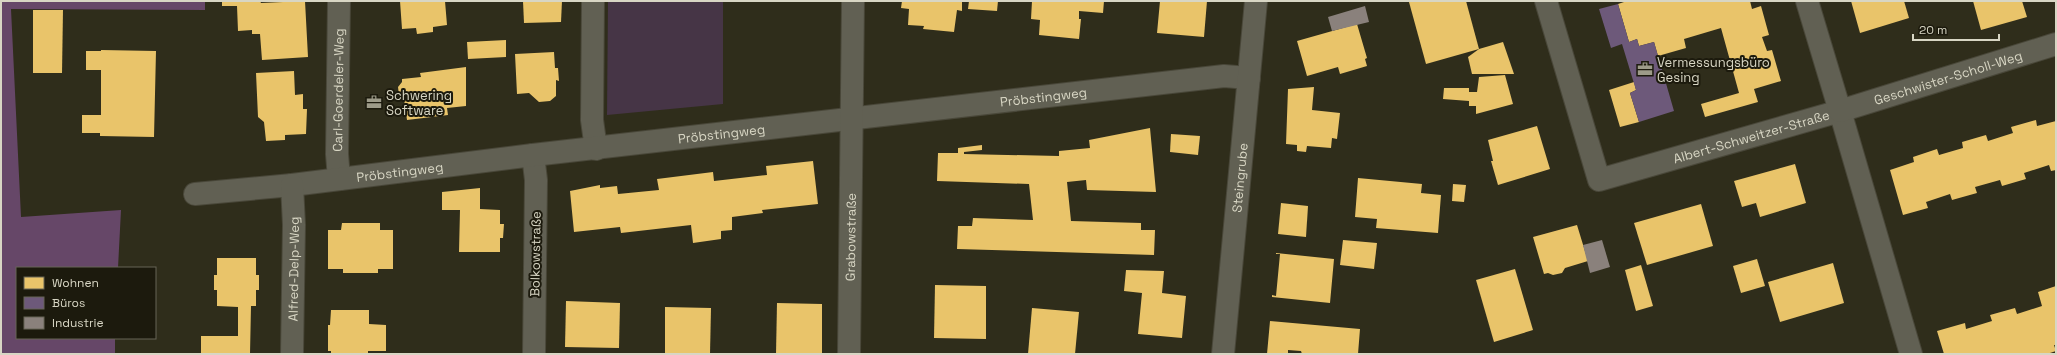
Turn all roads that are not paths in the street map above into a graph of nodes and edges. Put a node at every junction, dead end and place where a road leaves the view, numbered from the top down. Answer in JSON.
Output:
{"nodes":[{"id":1,"x":339,"y":1,"type":"edge"},
{"id":2,"x":593,"y":1,"type":"edge"},
{"id":3,"x":853,"y":1,"type":"edge"},
{"id":4,"x":1256,"y":1,"type":"edge"},
{"id":5,"x":1546,"y":1,"type":"edge"},
{"id":6,"x":1807,"y":1,"type":"edge"},
{"id":7,"x":2056,"y":44,"type":"edge"},
{"id":8,"x":1249,"y":78,"type":"junction"},
{"id":9,"x":1840,"y":111,"type":"junction"},
{"id":10,"x":853,"y":120,"type":"junction"},
{"id":11,"x":596,"y":149,"type":"junction"},
{"id":12,"x":533,"y":155,"type":"junction"},
{"id":13,"x":339,"y":179,"type":"junction"},
{"id":14,"x":292,"y":185,"type":"junction"},
{"id":15,"x":195,"y":194,"type":"dead end"},
{"id":16,"x":292,"y":354,"type":"edge"},
{"id":17,"x":534,"y":354,"type":"edge"},
{"id":18,"x":849,"y":354,"type":"edge"},
{"id":19,"x":1223,"y":354,"type":"edge"},
{"id":20,"x":1912,"y":354,"type":"edge"}],
"edges":[{"from":1,"to":13,"type":"street","name":"Carl-Goerdeler-Weg"},
{"from":2,"to":11,"type":"street"},
{"from":3,"to":10,"type":"street","name":"Grabowstraße"},
{"from":4,"to":8,"type":"street","name":"Steingrube"},
{"from":5,"to":9,"type":"street","name":"Albert-Schweitzer-Straße"},
{"from":6,"to":9,"type":"street"},
{"from":7,"to":9,"type":"street","name":"Geschwister-Scholl-Weg"},
{"from":8,"to":10,"type":"street","name":"Pröbstingweg"},
{"from":8,"to":19,"type":"street","name":"Steingrube"},
{"from":9,"to":20,"type":"street","name":"Albert-Schweitzer-Straße"},
{"from":10,"to":11,"type":"street","name":"Pröbstingweg"},
{"from":10,"to":18,"type":"street","name":"Grabowstraße"},
{"from":11,"to":12,"type":"street","name":"Pröbstingweg"},
{"from":12,"to":13,"type":"street","name":"Pröbstingweg"},
{"from":12,"to":17,"type":"street","name":"Bolkowstraße"},
{"from":13,"to":14,"type":"street","name":"Pröbstingweg"},
{"from":14,"to":15,"type":"street","name":"Pröbstingweg"},
{"from":14,"to":16,"type":"street","name":"Alfred-Delp-Weg"}]}
